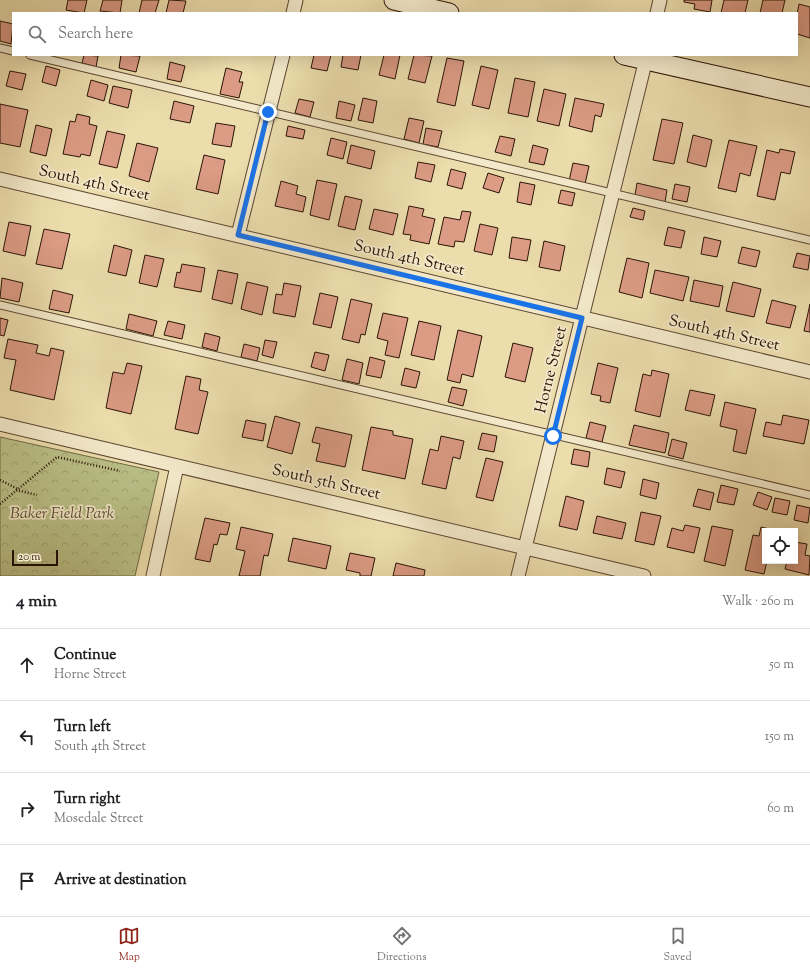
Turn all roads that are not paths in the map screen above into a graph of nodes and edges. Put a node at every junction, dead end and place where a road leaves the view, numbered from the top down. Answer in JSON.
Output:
{"nodes":[{"id":1,"x":296,"y":0,"type":"edge"},
{"id":2,"x":394,"y":0,"type":"edge"},
{"id":3,"x":660,"y":0,"type":"edge"},
{"id":4,"x":293,"y":12,"type":"edge"},
{"id":5,"x":445,"y":12,"type":"edge"},
{"id":6,"x":657,"y":12,"type":"edge"},
{"id":7,"x":0,"y":48,"type":"edge"},
{"id":8,"x":12,"y":51,"type":"edge"},
{"id":9,"x":34,"y":56,"type":"edge"},
{"id":10,"x":283,"y":56,"type":"edge"},
{"id":11,"x":632,"y":56,"type":"edge"},
{"id":12,"x":647,"y":58,"type":"edge"},
{"id":13,"x":810,"y":98,"type":"edge"},
{"id":14,"x":268,"y":112,"type":"junction"},
{"id":15,"x":0,"y":179,"type":"edge"},
{"id":16,"x":613,"y":193,"type":"junction"},
{"id":17,"x":238,"y":235,"type":"junction"},
{"id":18,"x":810,"y":240,"type":"edge"},
{"id":19,"x":0,"y":305,"type":"edge"},
{"id":20,"x":582,"y":318,"type":"junction"},
{"id":21,"x":810,"y":372,"type":"edge"},
{"id":22,"x":0,"y":424,"type":"edge"},
{"id":23,"x":553,"y":436,"type":"junction"},
{"id":24,"x":177,"y":466,"type":"junction"},
{"id":25,"x":810,"y":495,"type":"edge"},
{"id":26,"x":526,"y":547,"type":"junction"},
{"id":27,"x":153,"y":576,"type":"edge"},
{"id":28,"x":518,"y":576,"type":"edge"},
{"id":29,"x":644,"y":576,"type":"edge"}],
"edges":[{"from":1,"to":4,"type":"street"},
{"from":2,"to":5,"type":"street"},
{"from":3,"to":6,"type":"street"},
{"from":7,"to":8,"type":"lane"},
{"from":9,"to":14,"type":"lane"},
{"from":10,"to":14,"type":"street"},
{"from":11,"to":12,"type":"street"},
{"from":12,"to":13,"type":"street"},
{"from":12,"to":16,"type":"street","name":"Horne Street"},
{"from":14,"to":16,"type":"lane"},
{"from":14,"to":17,"type":"street"},
{"from":15,"to":17,"type":"street","name":"South 4th Street"},
{"from":16,"to":18,"type":"lane"},
{"from":16,"to":20,"type":"street","name":"Horne Street"},
{"from":17,"to":20,"type":"street","name":"South 4th Street"},
{"from":19,"to":23,"type":"lane"},
{"from":20,"to":21,"type":"street","name":"South 4th Street"},
{"from":20,"to":23,"type":"street","name":"Horne Street"},
{"from":22,"to":24,"type":"street","name":"South 5th Street"},
{"from":23,"to":25,"type":"lane"},
{"from":23,"to":26,"type":"street","name":"Horne Street"},
{"from":24,"to":26,"type":"street","name":"South 5th Street"},
{"from":24,"to":27,"type":"street"},
{"from":26,"to":28,"type":"street","name":"Horne Street"},
{"from":26,"to":29,"type":"street","name":"South 5th Street"}]}
